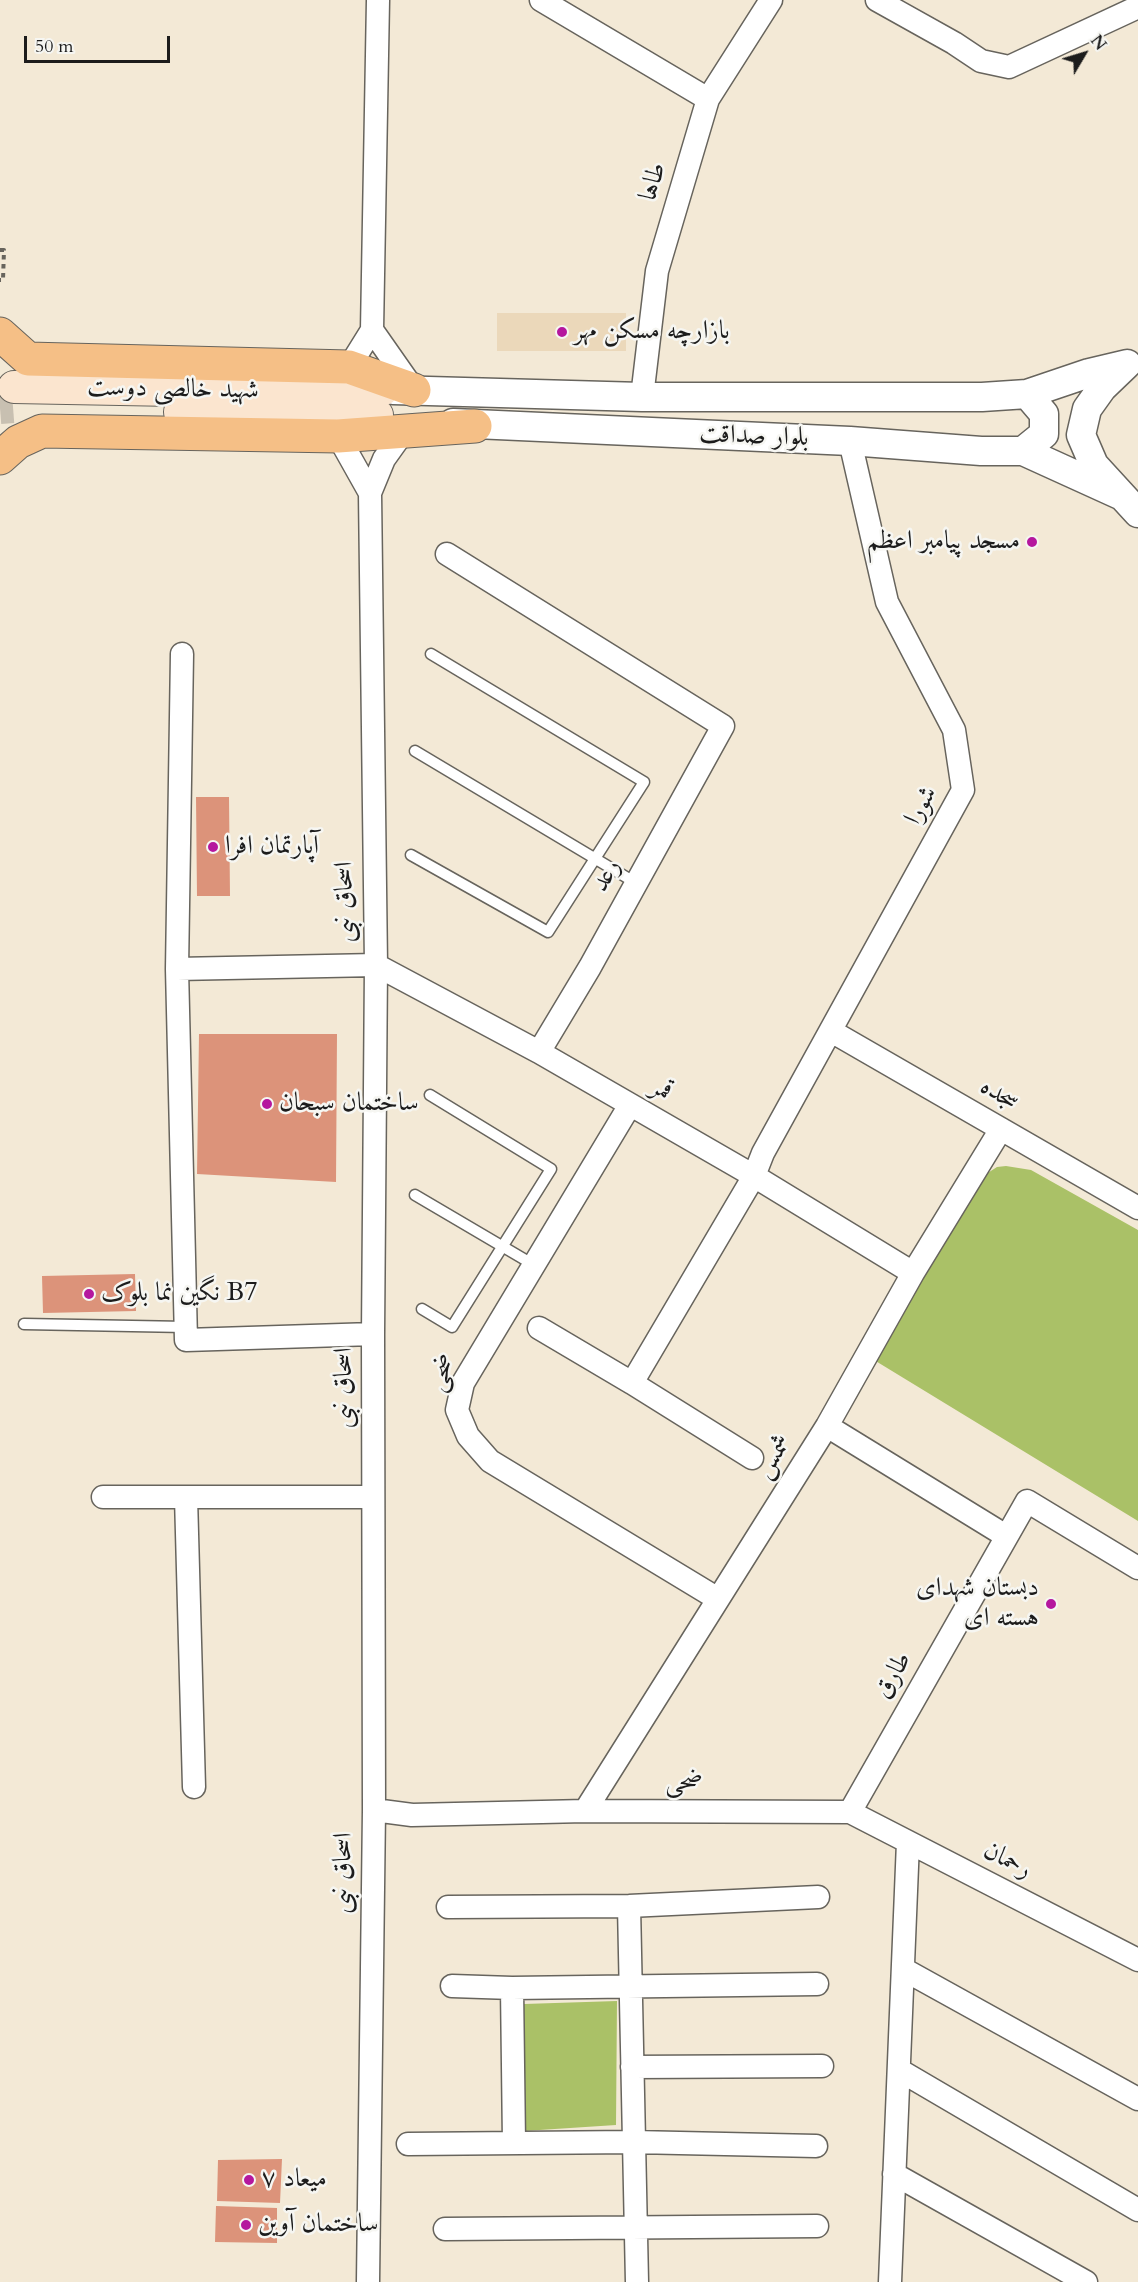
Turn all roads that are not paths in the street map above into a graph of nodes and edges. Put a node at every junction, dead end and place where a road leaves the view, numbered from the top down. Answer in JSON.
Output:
{"nodes":[{"id":1,"x":378,"y":0,"type":"edge"},
{"id":2,"x":541,"y":0,"type":"edge"},
{"id":3,"x":771,"y":0,"type":"edge"},
{"id":4,"x":877,"y":0,"type":"edge"},
{"id":5,"x":1138,"y":7,"type":"edge"},
{"id":6,"x":708,"y":99,"type":"junction"},
{"id":7,"x":372,"y":330,"type":"junction"},
{"id":8,"x":4,"y":344,"type":"edge"},
{"id":9,"x":1132,"y":359,"type":"edge"},
{"id":10,"x":1028,"y":394,"type":"junction"},
{"id":11,"x":13,"y":397,"type":"tunnel mouth"},
{"id":12,"x":642,"y":397,"type":"junction"},
{"id":13,"x":337,"y":403,"type":"junction"},
{"id":14,"x":395,"y":406,"type":"junction"},
{"id":15,"x":475,"y":426,"type":"joint"},
{"id":16,"x":850,"y":441,"type":"junction"},
{"id":17,"x":4,"y":448,"type":"edge"},
{"id":18,"x":1023,"y":451,"type":"junction"},
{"id":19,"x":370,"y":493,"type":"junction"},
{"id":20,"x":1130,"y":505,"type":"edge"},
{"id":21,"x":447,"y":554,"type":"dead end"},
{"id":22,"x":182,"y":654,"type":"dead end"},
{"id":23,"x":431,"y":654,"type":"dead end"},
{"id":24,"x":415,"y":751,"type":"dead end"},
{"id":25,"x":411,"y":855,"type":"dead end"},
{"id":26,"x":594,"y":858,"type":"junction"},
{"id":27,"x":636,"y":883,"type":"junction"},
{"id":28,"x":376,"y":965,"type":"junction"},
{"id":29,"x":177,"y":969,"type":"junction"},
{"id":30,"x":831,"y":1031,"type":"junction"},
{"id":31,"x":539,"y":1052,"type":"junction"},
{"id":32,"x":430,"y":1095,"type":"dead end"},
{"id":33,"x":630,"y":1105,"type":"junction"},
{"id":34,"x":1001,"y":1129,"type":"junction"},
{"id":35,"x":754,"y":1176,"type":"junction"},
{"id":36,"x":415,"y":1195,"type":"dead end"},
{"id":37,"x":1138,"y":1208,"type":"edge"},
{"id":38,"x":502,"y":1246,"type":"junction"},
{"id":39,"x":534,"y":1266,"type":"junction"},
{"id":40,"x":913,"y":1273,"type":"junction"},
{"id":41,"x":422,"y":1309,"type":"dead end"},
{"id":42,"x":24,"y":1324,"type":"dead end"},
{"id":43,"x":186,"y":1327,"type":"junction"},
{"id":44,"x":538,"y":1328,"type":"dead end"},
{"id":45,"x":373,"y":1334,"type":"junction"},
{"id":46,"x":632,"y":1383,"type":"junction"},
{"id":47,"x":827,"y":1426,"type":"junction"},
{"id":48,"x":752,"y":1458,"type":"dead end"},
{"id":49,"x":103,"y":1497,"type":"dead end"},
{"id":50,"x":186,"y":1497,"type":"junction"},
{"id":51,"x":373,"y":1497,"type":"junction"},
{"id":52,"x":1005,"y":1536,"type":"junction"},
{"id":53,"x":1138,"y":1568,"type":"edge"},
{"id":54,"x":718,"y":1599,"type":"junction"},
{"id":55,"x":194,"y":1787,"type":"dead end"},
{"id":56,"x":374,"y":1810,"type":"junction"},
{"id":57,"x":585,"y":1810,"type":"junction"},
{"id":58,"x":850,"y":1812,"type":"junction"},
{"id":59,"x":908,"y":1842,"type":"junction"},
{"id":60,"x":818,"y":1897,"type":"dead end"},
{"id":61,"x":629,"y":1906,"type":"junction"},
{"id":62,"x":448,"y":1907,"type":"dead end"},
{"id":63,"x":1138,"y":1960,"type":"edge"},
{"id":64,"x":903,"y":1969,"type":"junction"},
{"id":65,"x":817,"y":1984,"type":"dead end"},
{"id":66,"x":452,"y":1986,"type":"dead end"},
{"id":67,"x":630,"y":1987,"type":"junction"},
{"id":68,"x":512,"y":1988,"type":"junction"},
{"id":69,"x":822,"y":2066,"type":"dead end"},
{"id":70,"x":632,"y":2067,"type":"junction"},
{"id":71,"x":899,"y":2070,"type":"junction"},
{"id":72,"x":1138,"y":2099,"type":"edge"},
{"id":73,"x":634,"y":2142,"type":"junction"},
{"id":74,"x":514,"y":2143,"type":"junction"},
{"id":75,"x":408,"y":2144,"type":"dead end"},
{"id":76,"x":816,"y":2146,"type":"dead end"},
{"id":77,"x":894,"y":2174,"type":"junction"},
{"id":78,"x":1138,"y":2210,"type":"edge"},
{"id":79,"x":817,"y":2226,"type":"dead end"},
{"id":80,"x":445,"y":2229,"type":"dead end"},
{"id":81,"x":636,"y":2229,"type":"junction"},
{"id":82,"x":368,"y":2282,"type":"edge"},
{"id":83,"x":637,"y":2282,"type":"edge"},
{"id":84,"x":890,"y":2282,"type":"edge"},
{"id":85,"x":1086,"y":2282,"type":"edge"}],
"edges":[{"from":1,"to":7,"type":"street"},
{"from":2,"to":6,"type":"street"},
{"from":3,"to":6,"type":"street","name":"طاها"},
{"from":4,"to":5,"type":"street"},
{"from":6,"to":12,"type":"street","name":"طاها"},
{"from":7,"to":13,"type":"street"},
{"from":7,"to":14,"type":"street"},
{"from":8,"to":13,"type":"main road"},
{"from":9,"to":10,"type":"street","name":"بلوار صداقت"},
{"from":9,"to":20,"type":"street"},
{"from":10,"to":12,"type":"street","name":"بلوار صداقت"},
{"from":10,"to":18,"type":"street"},
{"from":11,"to":13,"type":"main road","name":"شهید خالصی دوست"},
{"from":12,"to":14,"type":"street","name":"بلوار صداقت"},
{"from":13,"to":14,"type":"main road"},
{"from":13,"to":14,"type":"main road"},
{"from":13,"to":17,"type":"main road"},
{"from":13,"to":19,"type":"street"},
{"from":14,"to":15,"type":"main road"},
{"from":14,"to":19,"type":"street"},
{"from":15,"to":16,"type":"street","name":"بلوار صداقت"},
{"from":16,"to":18,"type":"street","name":"بلوار صداقت"},
{"from":16,"to":30,"type":"street","name":"شورا"},
{"from":18,"to":20,"type":"street","name":"بلوار صداقت"},
{"from":19,"to":28,"type":"street","name":"اسحاق نبی"},
{"from":21,"to":27,"type":"street","name":"رعد"},
{"from":22,"to":29,"type":"street"},
{"from":23,"to":26,"type":"lane"},
{"from":24,"to":26,"type":"lane"},
{"from":25,"to":26,"type":"lane"},
{"from":26,"to":27,"type":"lane"},
{"from":27,"to":31,"type":"street","name":"رعد"},
{"from":28,"to":29,"type":"street"},
{"from":28,"to":31,"type":"street","name":"قمر"},
{"from":28,"to":45,"type":"street","name":"اسحاق نبی"},
{"from":29,"to":43,"type":"street"},
{"from":30,"to":34,"type":"street","name":"سجده"},
{"from":30,"to":35,"type":"street","name":"شورا"},
{"from":31,"to":33,"type":"street","name":"قمر"},
{"from":32,"to":38,"type":"lane"},
{"from":33,"to":35,"type":"street","name":"قمر"},
{"from":33,"to":39,"type":"street","name":"ضحی"},
{"from":34,"to":37,"type":"street","name":"سجده"},
{"from":34,"to":40,"type":"street","name":"شمس"},
{"from":35,"to":40,"type":"street","name":"قمر"},
{"from":35,"to":46,"type":"street","name":"شورا"},
{"from":36,"to":38,"type":"lane"},
{"from":38,"to":39,"type":"lane"},
{"from":38,"to":41,"type":"lane"},
{"from":39,"to":54,"type":"street","name":"ضحی"},
{"from":40,"to":47,"type":"street","name":"شمس"},
{"from":42,"to":43,"type":"lane"},
{"from":43,"to":45,"type":"street"},
{"from":44,"to":46,"type":"street"},
{"from":45,"to":51,"type":"street","name":"اسحاق نبی"},
{"from":46,"to":48,"type":"street"},
{"from":47,"to":52,"type":"street"},
{"from":47,"to":54,"type":"street","name":"شمس"},
{"from":49,"to":50,"type":"street"},
{"from":50,"to":51,"type":"street"},
{"from":50,"to":55,"type":"street"},
{"from":51,"to":56,"type":"street","name":"اسحاق نبی"},
{"from":52,"to":53,"type":"street","name":"طارق"},
{"from":52,"to":58,"type":"street","name":"طارق"},
{"from":54,"to":57,"type":"street","name":"شمس"},
{"from":56,"to":57,"type":"street","name":"ضحی"},
{"from":56,"to":82,"type":"street","name":"اسحاق نبی"},
{"from":57,"to":58,"type":"street","name":"ضحی"},
{"from":58,"to":59,"type":"street","name":"رحمان"},
{"from":59,"to":63,"type":"street","name":"رحمان"},
{"from":59,"to":64,"type":"street"},
{"from":60,"to":61,"type":"street"},
{"from":61,"to":62,"type":"street"},
{"from":61,"to":67,"type":"street"},
{"from":64,"to":71,"type":"street"},
{"from":64,"to":72,"type":"street"},
{"from":65,"to":67,"type":"street"},
{"from":66,"to":68,"type":"street"},
{"from":67,"to":68,"type":"street"},
{"from":67,"to":70,"type":"street"},
{"from":68,"to":74,"type":"street"},
{"from":69,"to":70,"type":"street"},
{"from":70,"to":73,"type":"street"},
{"from":71,"to":77,"type":"street"},
{"from":71,"to":78,"type":"street"},
{"from":73,"to":74,"type":"street"},
{"from":73,"to":76,"type":"street"},
{"from":73,"to":81,"type":"street"},
{"from":74,"to":75,"type":"street"},
{"from":77,"to":84,"type":"street"},
{"from":77,"to":85,"type":"street"},
{"from":79,"to":81,"type":"street"},
{"from":80,"to":81,"type":"street"},
{"from":81,"to":83,"type":"street"}]}
